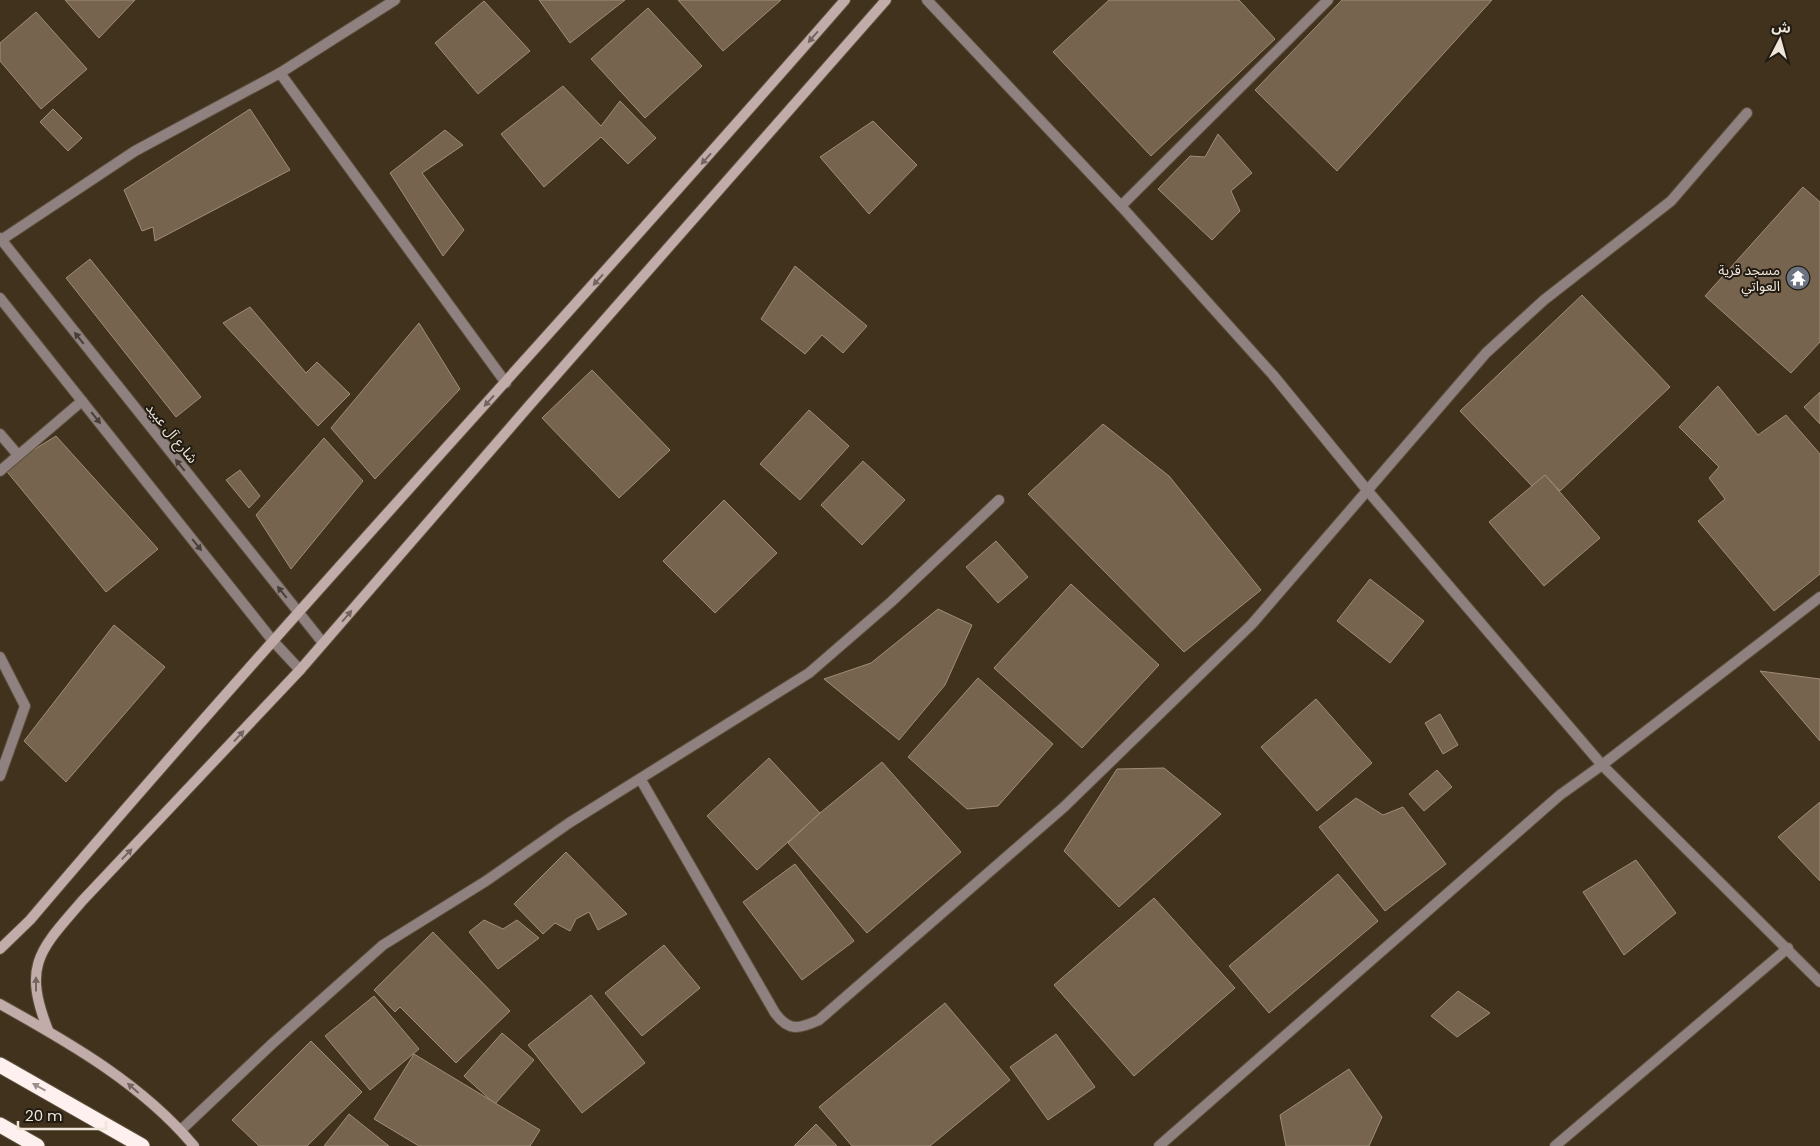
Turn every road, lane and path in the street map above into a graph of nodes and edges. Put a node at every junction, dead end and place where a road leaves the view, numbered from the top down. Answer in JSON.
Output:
{"nodes":[{"id":1,"x":395,"y":0,"type":"edge"},
{"id":2,"x":845,"y":0,"type":"edge"},
{"id":3,"x":886,"y":0,"type":"edge"},
{"id":4,"x":927,"y":0,"type":"edge"},
{"id":5,"x":1328,"y":0,"type":"edge"},
{"id":6,"x":280,"y":73,"type":"junction"},
{"id":7,"x":1747,"y":113,"type":"dead end"},
{"id":8,"x":1121,"y":206,"type":"junction"},
{"id":9,"x":1,"y":239,"type":"edge"},
{"id":10,"x":0,"y":298,"type":"edge"},
{"id":11,"x":506,"y":382,"type":"junction"},
{"id":12,"x":82,"y":401,"type":"junction"},
{"id":13,"x":0,"y":434,"type":"edge"},
{"id":14,"x":18,"y":455,"type":"junction"},
{"id":15,"x":0,"y":471,"type":"edge"},
{"id":16,"x":1367,"y":490,"type":"junction"},
{"id":17,"x":999,"y":500,"type":"dead end"},
{"id":18,"x":1820,"y":597,"type":"edge"},
{"id":19,"x":298,"y":613,"type":"junction"},
{"id":20,"x":273,"y":641,"type":"junction"},
{"id":21,"x":324,"y":643,"type":"junction"},
{"id":22,"x":0,"y":658,"type":"edge"},
{"id":23,"x":300,"y":670,"type":"junction"},
{"id":24,"x":1602,"y":766,"type":"junction"},
{"id":25,"x":0,"y":776,"type":"edge"},
{"id":26,"x":641,"y":780,"type":"junction"},
{"id":27,"x":0,"y":948,"type":"edge"},
{"id":28,"x":1788,"y":948,"type":"junction"},
{"id":29,"x":1820,"y":982,"type":"edge"},
{"id":30,"x":0,"y":1004,"type":"edge"},
{"id":31,"x":48,"y":1030,"type":"junction"},
{"id":32,"x":0,"y":1065,"type":"edge"},
{"id":33,"x":0,"y":1125,"type":"edge"},
{"id":34,"x":181,"y":1130,"type":"junction"},
{"id":35,"x":37,"y":1146,"type":"edge"},
{"id":36,"x":142,"y":1146,"type":"edge"},
{"id":37,"x":194,"y":1146,"type":"edge"},
{"id":38,"x":1159,"y":1146,"type":"edge"},
{"id":39,"x":1555,"y":1146,"type":"edge"}],
"edges":[{"from":1,"to":6,"type":"street"},
{"from":2,"to":11,"type":"street","one_way":true},
{"from":21,"to":3,"type":"street","one_way":true},
{"from":4,"to":8,"type":"street"},
{"from":5,"to":8,"type":"street"},
{"from":6,"to":9,"type":"street"},
{"from":6,"to":11,"type":"street"},
{"from":7,"to":16,"type":"street"},
{"from":8,"to":16,"type":"street"},
{"from":19,"to":9,"type":"street","name":"شارع آل عبيد","one_way":true},
{"from":10,"to":12,"type":"street"},
{"from":11,"to":19,"type":"street","one_way":true},
{"from":12,"to":14,"type":"street"},
{"from":12,"to":20,"type":"street","one_way":true},
{"from":13,"to":14,"type":"street"},
{"from":14,"to":15,"type":"street"},
{"from":16,"to":24,"type":"street"},
{"from":16,"to":26,"type":"street"},
{"from":17,"to":26,"type":"street"},
{"from":18,"to":24,"type":"street"},
{"from":19,"to":20,"type":"street"},
{"from":19,"to":21,"type":"street","name":"شارع آل عبيد"},
{"from":20,"to":23,"type":"street"},
{"from":20,"to":27,"type":"street"},
{"from":21,"to":23,"type":"street"},
{"from":22,"to":25,"type":"street"},
{"from":31,"to":23,"type":"street","one_way":true},
{"from":24,"to":28,"type":"street"},
{"from":24,"to":38,"type":"street"},
{"from":26,"to":34,"type":"street"},
{"from":28,"to":29,"type":"street"},
{"from":28,"to":39,"type":"street"},
{"from":30,"to":31,"type":"street"},
{"from":34,"to":31,"type":"street","one_way":true},
{"from":36,"to":32,"type":"highway","one_way":true},
{"from":33,"to":35,"type":"highway"},
{"from":34,"to":37,"type":"street"}]}
